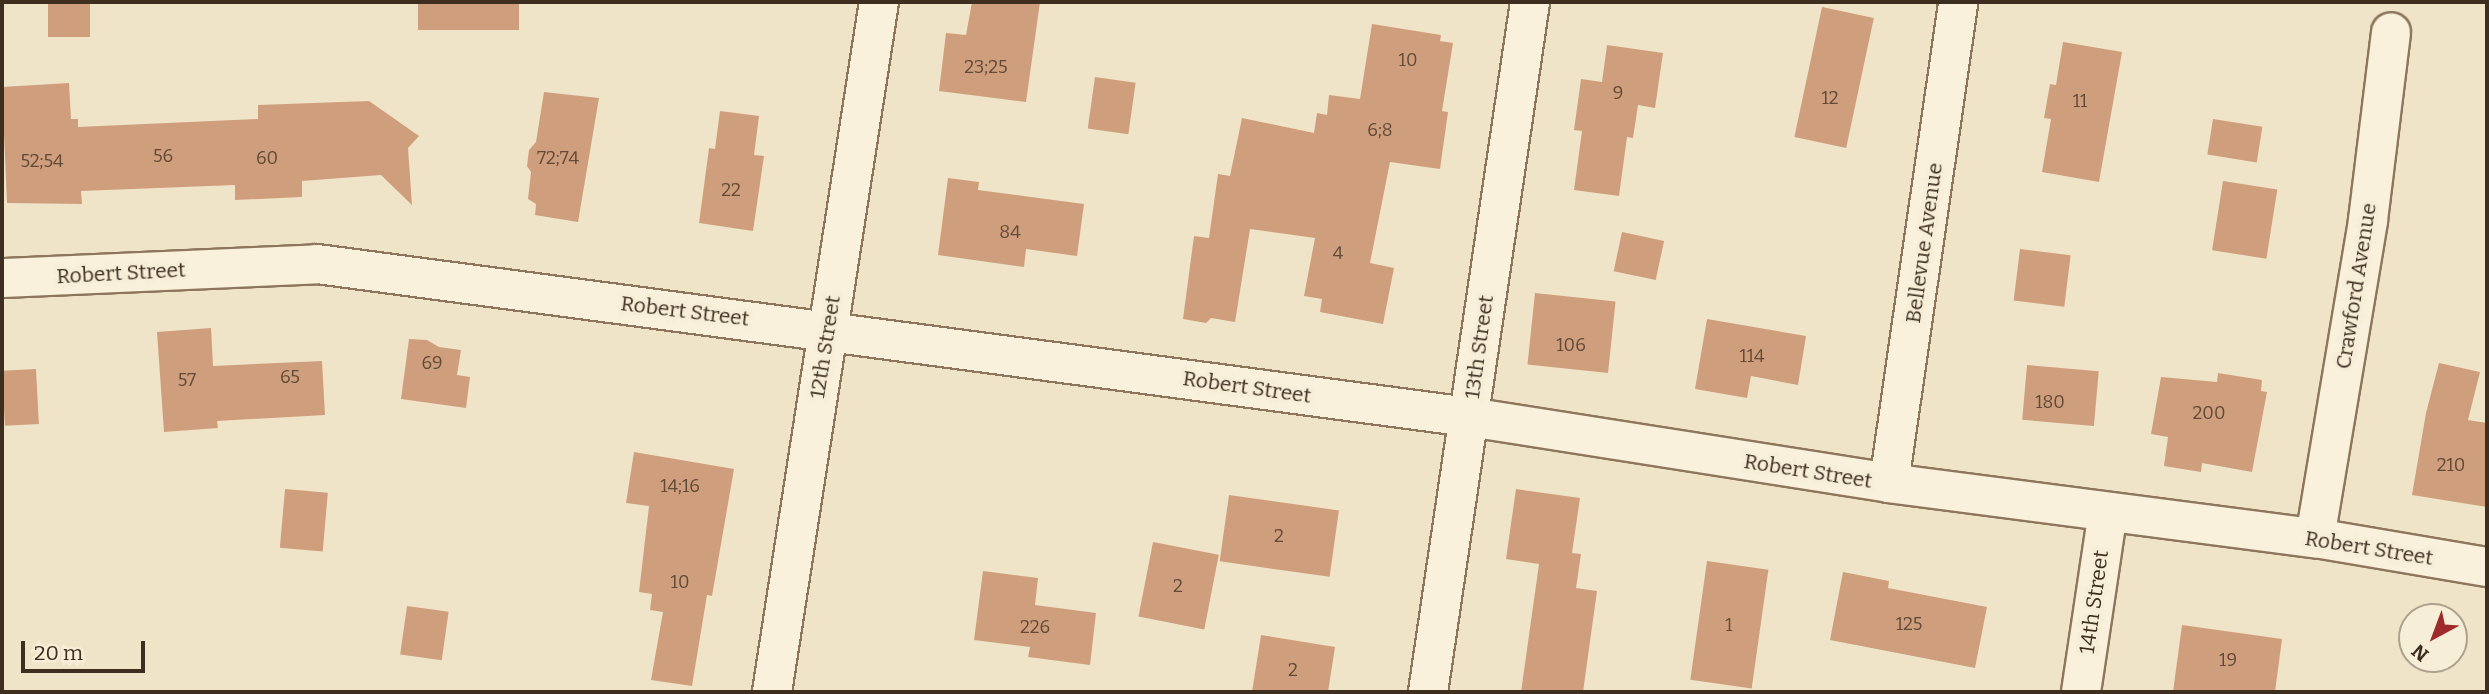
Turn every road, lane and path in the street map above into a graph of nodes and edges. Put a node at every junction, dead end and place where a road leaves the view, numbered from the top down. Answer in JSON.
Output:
{"nodes":[{"id":1,"x":879,"y":2,"type":"edge"},
{"id":2,"x":1530,"y":2,"type":"edge"},
{"id":3,"x":1958,"y":2,"type":"edge"},
{"id":4,"x":2391,"y":32,"type":"dead end"},
{"id":5,"x":2,"y":278,"type":"edge"},
{"id":6,"x":828,"y":330,"type":"junction"},
{"id":7,"x":1469,"y":417,"type":"junction"},
{"id":8,"x":1889,"y":483,"type":"junction"},
{"id":9,"x":2108,"y":512,"type":"junction"},
{"id":10,"x":2315,"y":538,"type":"junction"},
{"id":11,"x":2487,"y":567,"type":"edge"},
{"id":12,"x":772,"y":692,"type":"edge"},
{"id":13,"x":1428,"y":692,"type":"edge"},
{"id":14,"x":2081,"y":692,"type":"edge"}],
"edges":[{"from":1,"to":6,"type":"street","name":"12th Street"},
{"from":2,"to":7,"type":"street","name":"13th Street"},
{"from":3,"to":8,"type":"street","name":"Bellevue Avenue"},
{"from":4,"to":10,"type":"street","name":"Crawford Avenue"},
{"from":5,"to":6,"type":"street","name":"Robert Street"},
{"from":6,"to":7,"type":"street","name":"Robert Street"},
{"from":6,"to":12,"type":"street","name":"12th Street"},
{"from":7,"to":8,"type":"street","name":"Robert Street"},
{"from":7,"to":13,"type":"street","name":"13th Street"},
{"from":8,"to":9,"type":"street","name":"Robert Street"},
{"from":9,"to":10,"type":"street","name":"Robert Street"},
{"from":9,"to":14,"type":"street","name":"14th Street"},
{"from":10,"to":11,"type":"street","name":"Robert Street"}]}
